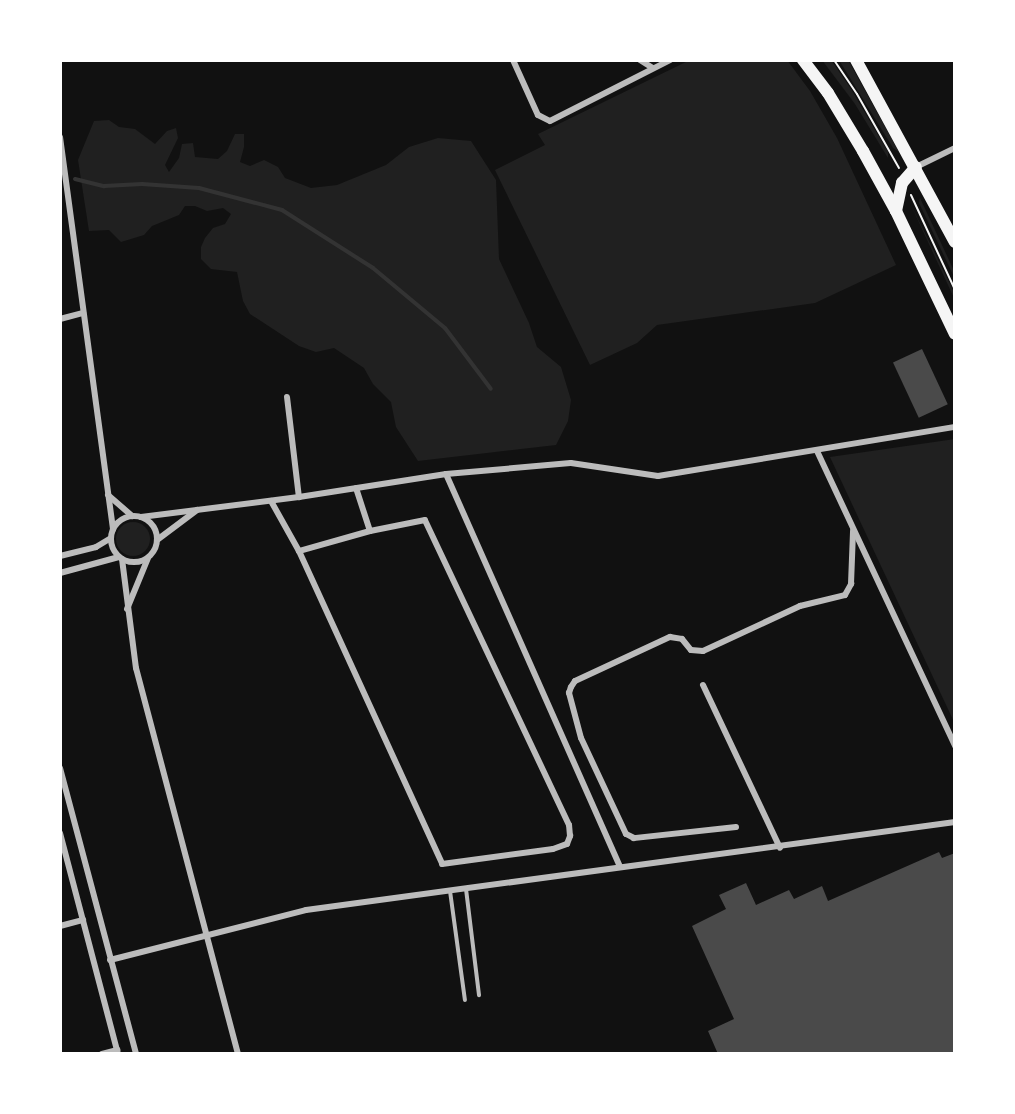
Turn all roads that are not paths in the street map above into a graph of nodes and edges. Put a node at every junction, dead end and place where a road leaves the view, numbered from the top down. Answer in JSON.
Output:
{"nodes":[{"id":1,"x":513,"y":60,"type":"edge"},
{"id":2,"x":640,"y":60,"type":"edge"},
{"id":3,"x":669,"y":60,"type":"edge"},
{"id":4,"x":803,"y":60,"type":"edge"},
{"id":5,"x":856,"y":60,"type":"edge"},
{"id":6,"x":653,"y":68,"type":"junction"},
{"id":7,"x":60,"y":137,"type":"edge"},
{"id":8,"x":955,"y":148,"type":"edge"},
{"id":9,"x":916,"y":167,"type":"junction"},
{"id":10,"x":896,"y":211,"type":"junction"},
{"id":11,"x":955,"y":242,"type":"edge"},
{"id":12,"x":83,"y":313,"type":"junction"},
{"id":13,"x":60,"y":319,"type":"edge"},
{"id":14,"x":955,"y":334,"type":"edge"},
{"id":15,"x":286,"y":398,"type":"dead end"},
{"id":16,"x":955,"y":427,"type":"edge"},
{"id":17,"x":817,"y":451,"type":"junction"},
{"id":18,"x":446,"y":474,"type":"junction"},
{"id":19,"x":356,"y":488,"type":"junction"},
{"id":20,"x":107,"y":495,"type":"junction"},
{"id":21,"x":299,"y":497,"type":"junction"},
{"id":22,"x":271,"y":501,"type":"junction"},
{"id":23,"x":198,"y":510,"type":"junction"},
{"id":24,"x":132,"y":516,"type":"junction"},
{"id":25,"x":141,"y":517,"type":"junction"},
{"id":26,"x":113,"y":529,"type":"junction"},
{"id":27,"x":370,"y":531,"type":"junction"},
{"id":28,"x":853,"y":531,"type":"junction"},
{"id":29,"x":111,"y":538,"type":"junction"},
{"id":30,"x":157,"y":540,"type":"junction"},
{"id":31,"x":299,"y":551,"type":"junction"},
{"id":32,"x":60,"y":556,"type":"edge"},
{"id":33,"x":148,"y":557,"type":"junction"},
{"id":34,"x":120,"y":558,"type":"junction"},
{"id":35,"x":60,"y":573,"type":"edge"},
{"id":36,"x":127,"y":610,"type":"junction"},
{"id":37,"x":703,"y":685,"type":"dead end"},
{"id":38,"x":955,"y":746,"type":"edge"},
{"id":39,"x":60,"y":768,"type":"edge"},
{"id":40,"x":63,"y":790,"type":"edge"},
{"id":41,"x":955,"y":822,"type":"edge"},
{"id":42,"x":736,"y":827,"type":"dead end"},
{"id":43,"x":60,"y":833,"type":"edge"},
{"id":44,"x":780,"y":848,"type":"junction"},
{"id":45,"x":620,"y":866,"type":"junction"},
{"id":46,"x":466,"y":889,"type":"junction"},
{"id":47,"x":450,"y":891,"type":"junction"},
{"id":48,"x":83,"y":920,"type":"junction"},
{"id":49,"x":60,"y":926,"type":"edge"},
{"id":50,"x":206,"y":934,"type":"junction"},
{"id":51,"x":110,"y":960,"type":"junction"},
{"id":52,"x":479,"y":995,"type":"dead end"},
{"id":53,"x":465,"y":1000,"type":"dead end"},
{"id":54,"x":117,"y":1052,"type":"edge"},
{"id":55,"x":102,"y":1054,"type":"edge"},
{"id":56,"x":135,"y":1054,"type":"edge"},
{"id":57,"x":237,"y":1054,"type":"edge"}],
"edges":[{"from":1,"to":6,"type":"street"},
{"from":2,"to":6,"type":"street"},
{"from":3,"to":6,"type":"street"},
{"from":4,"to":10,"type":"main road"},
{"from":5,"to":9,"type":"main road"},
{"from":7,"to":12,"type":"street"},
{"from":8,"to":9,"type":"street"},
{"from":9,"to":10,"type":"main road"},
{"from":9,"to":11,"type":"main road"},
{"from":10,"to":14,"type":"main road"},
{"from":12,"to":13,"type":"street"},
{"from":12,"to":20,"type":"street"},
{"from":15,"to":21,"type":"street"},
{"from":16,"to":17,"type":"street"},
{"from":17,"to":18,"type":"street"},
{"from":17,"to":28,"type":"street"},
{"from":18,"to":19,"type":"street"},
{"from":18,"to":45,"type":"street"},
{"from":19,"to":21,"type":"street"},
{"from":19,"to":27,"type":"street"},
{"from":20,"to":24,"type":"street"},
{"from":20,"to":26,"type":"street"},
{"from":21,"to":22,"type":"street"},
{"from":22,"to":23,"type":"street"},
{"from":22,"to":31,"type":"street"},
{"from":23,"to":25,"type":"street"},
{"from":23,"to":30,"type":"street"},
{"from":24,"to":25,"type":"street"},
{"from":24,"to":26,"type":"street"},
{"from":25,"to":30,"type":"street"},
{"from":26,"to":29,"type":"street"},
{"from":27,"to":31,"type":"street"},
{"from":27,"to":31,"type":"street"},
{"from":28,"to":38,"type":"street"},
{"from":28,"to":42,"type":"street"},
{"from":29,"to":32,"type":"street"},
{"from":29,"to":34,"type":"street"},
{"from":30,"to":33,"type":"street"},
{"from":33,"to":34,"type":"street"},
{"from":33,"to":36,"type":"street"},
{"from":34,"to":35,"type":"street"},
{"from":34,"to":36,"type":"street"},
{"from":36,"to":50,"type":"street"},
{"from":37,"to":44,"type":"street"},
{"from":39,"to":40,"type":"street"},
{"from":40,"to":51,"type":"street"},
{"from":41,"to":44,"type":"street"},
{"from":43,"to":48,"type":"street"},
{"from":44,"to":45,"type":"street"},
{"from":45,"to":46,"type":"street"},
{"from":46,"to":47,"type":"street"},
{"from":46,"to":52,"type":"lane"},
{"from":47,"to":50,"type":"street"},
{"from":47,"to":53,"type":"lane"},
{"from":48,"to":49,"type":"street"},
{"from":48,"to":54,"type":"street"},
{"from":50,"to":51,"type":"street"},
{"from":50,"to":57,"type":"street"},
{"from":51,"to":56,"type":"street"},
{"from":54,"to":55,"type":"street"}]}
